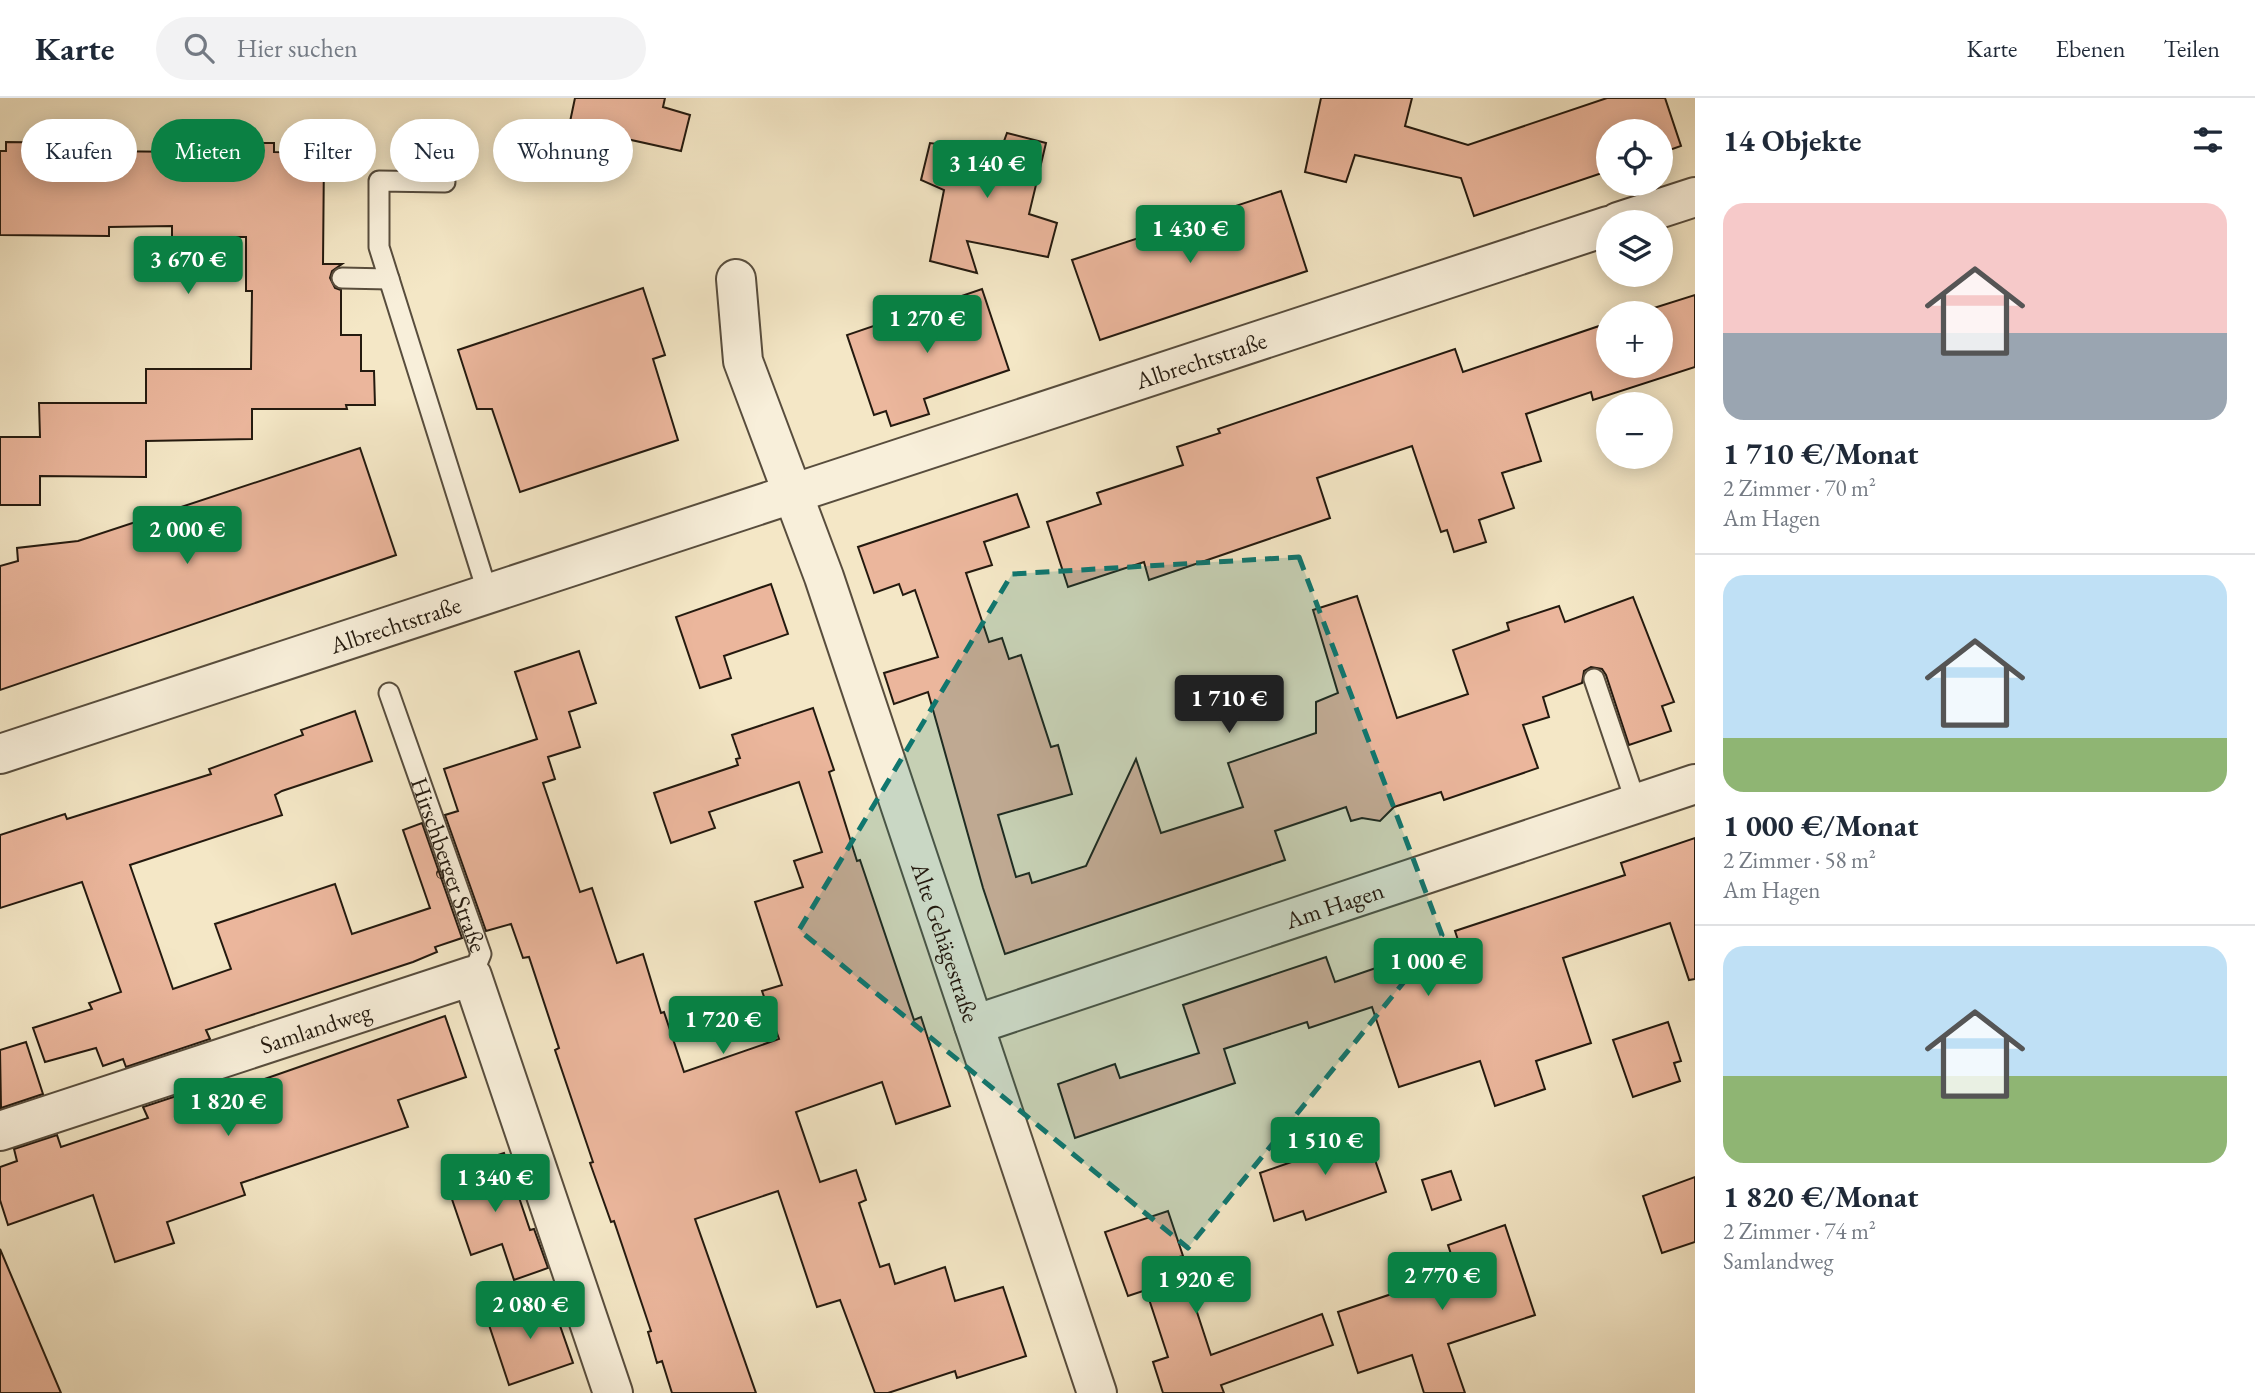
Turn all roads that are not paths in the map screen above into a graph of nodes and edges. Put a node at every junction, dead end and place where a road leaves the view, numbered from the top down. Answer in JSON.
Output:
{"nodes":[{"id":1,"x":390,"y":181,"type":"edge"},
{"id":2,"x":1695,"y":197,"type":"edge"},
{"id":3,"x":1655,"y":210,"type":"edge"},
{"id":4,"x":1596,"y":230,"type":"edge"},
{"id":5,"x":342,"y":278,"type":"dead end"},
{"id":6,"x":389,"y":279,"type":"junction"},
{"id":7,"x":736,"y":279,"type":"dead end"},
{"id":8,"x":793,"y":493,"type":"junction"},
{"id":9,"x":488,"y":594,"type":"junction"},
{"id":10,"x":1594,"y":679,"type":"dead end"},
{"id":11,"x":389,"y":693,"type":"dead end"},
{"id":12,"x":0,"y":754,"type":"edge"},
{"id":13,"x":1695,"y":784,"type":"edge"},
{"id":14,"x":1636,"y":803,"type":"junction"},
{"id":15,"x":472,"y":976,"type":"junction"},
{"id":16,"x":974,"y":1025,"type":"junction"},
{"id":17,"x":0,"y":1131,"type":"edge"},
{"id":18,"x":613,"y":1393,"type":"edge"},
{"id":19,"x":1097,"y":1393,"type":"edge"}],
"edges":[{"from":1,"to":6,"type":"lane"},
{"from":2,"to":3,"type":"street"},
{"from":4,"to":8,"type":"street","name":"Albrechtstraße"},
{"from":5,"to":6,"type":"lane"},
{"from":6,"to":9,"type":"lane"},
{"from":7,"to":8,"type":"street"},
{"from":8,"to":9,"type":"street","name":"Albrechtstraße"},
{"from":8,"to":16,"type":"street","name":"Alte Gehägestraße"},
{"from":9,"to":12,"type":"street","name":"Albrechtstraße"},
{"from":10,"to":14,"type":"lane"},
{"from":11,"to":15,"type":"lane","name":"Hirschberger Straße"},
{"from":13,"to":14,"type":"street","name":"Am Hagen"},
{"from":14,"to":16,"type":"street","name":"Am Hagen"},
{"from":15,"to":17,"type":"street","name":"Samlandweg"},
{"from":15,"to":18,"type":"street","name":"Hirschberger Straße"},
{"from":16,"to":19,"type":"street","name":"Alte Gehägestraße"}]}
